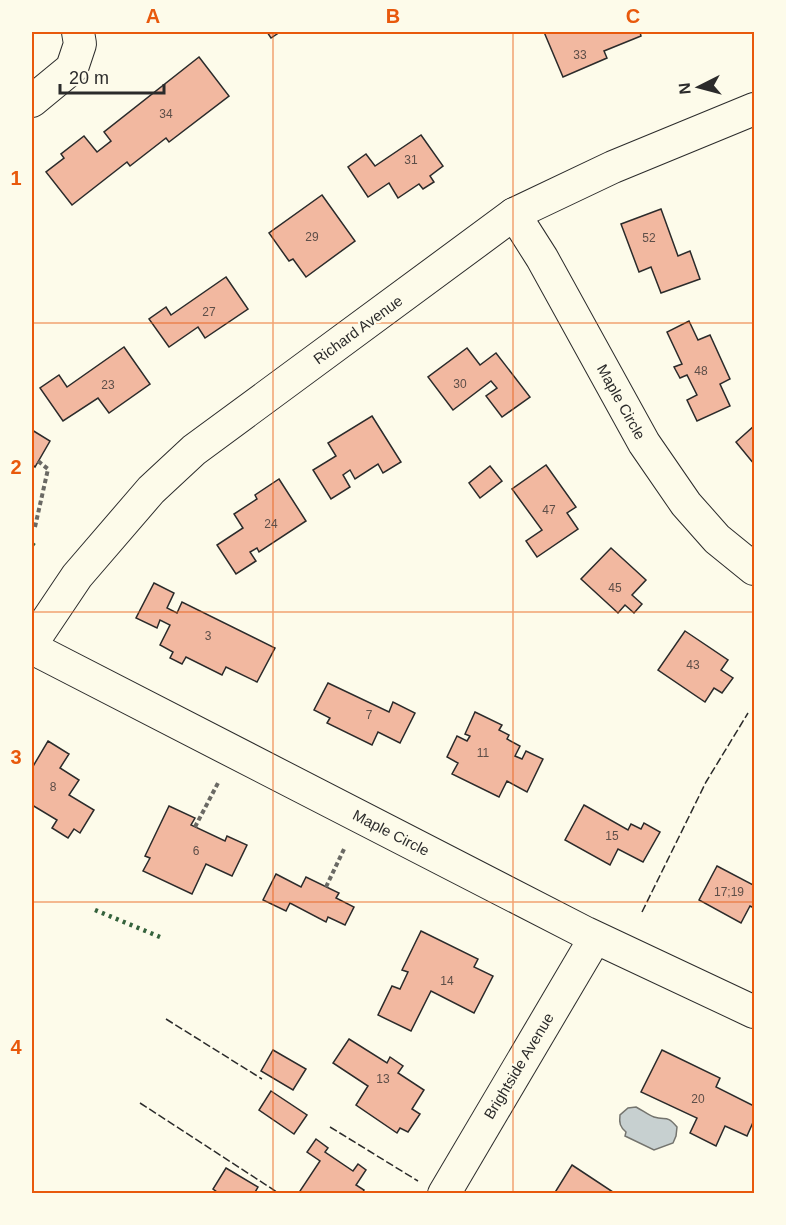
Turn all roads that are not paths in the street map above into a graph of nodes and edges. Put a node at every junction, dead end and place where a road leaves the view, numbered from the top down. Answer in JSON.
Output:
{"nodes":[{"id":1,"x":78,"y":32,"type":"edge"},
{"id":2,"x":32,"y":101,"type":"edge"},
{"id":3,"x":754,"y":109,"type":"edge"},
{"id":4,"x":514,"y":214,"type":"junction"},
{"id":5,"x":754,"y":569,"type":"edge"},
{"id":6,"x":32,"y":646,"type":"edge"},
{"id":7,"x":595,"y":938,"type":"junction"},
{"id":8,"x":754,"y":1012,"type":"edge"},
{"id":9,"x":444,"y":1194,"type":"edge"}],
"edges":[{"from":1,"to":2,"type":"street"},
{"from":3,"to":4,"type":"street","name":"Richard Avenue"},
{"from":4,"to":5,"type":"street","name":"Maple Circle"},
{"from":4,"to":6,"type":"street","name":"Richard Avenue"},
{"from":6,"to":7,"type":"street","name":"Maple Circle"},
{"from":7,"to":8,"type":"street","name":"Maple Circle"},
{"from":7,"to":9,"type":"street","name":"Brightside Avenue"}]}
